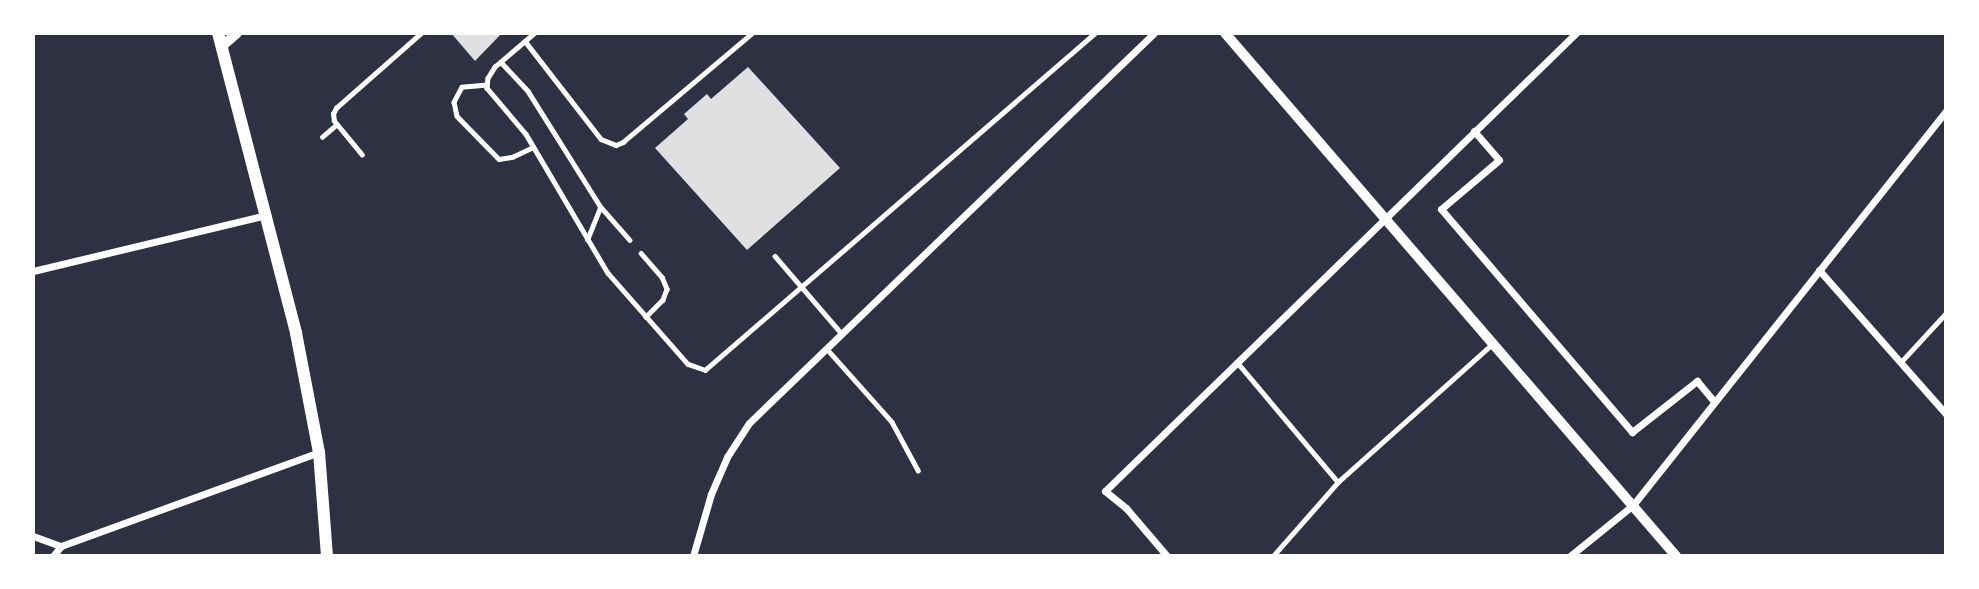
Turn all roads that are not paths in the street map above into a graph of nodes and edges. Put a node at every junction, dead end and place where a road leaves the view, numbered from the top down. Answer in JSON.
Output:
{"nodes":[{"id":1,"x":218,"y":33,"type":"edge"},
{"id":2,"x":237,"y":33,"type":"edge"},
{"id":3,"x":421,"y":33,"type":"edge"},
{"id":4,"x":535,"y":33,"type":"edge"},
{"id":5,"x":752,"y":33,"type":"edge"},
{"id":6,"x":1095,"y":33,"type":"edge"},
{"id":7,"x":1154,"y":33,"type":"edge"},
{"id":8,"x":1225,"y":33,"type":"edge"},
{"id":9,"x":1576,"y":33,"type":"edge"},
{"id":10,"x":525,"y":41,"type":"junction"},
{"id":11,"x":220,"y":47,"type":"junction"},
{"id":12,"x":501,"y":62,"type":"junction"},
{"id":13,"x":487,"y":85,"type":"junction"},
{"id":14,"x":1946,"y":111,"type":"edge"},
{"id":15,"x":337,"y":125,"type":"junction"},
{"id":16,"x":1474,"y":131,"type":"junction"},
{"id":17,"x":322,"y":137,"type":"dead end"},
{"id":18,"x":533,"y":147,"type":"junction"},
{"id":19,"x":362,"y":155,"type":"dead end"},
{"id":20,"x":600,"y":206,"type":"junction"},
{"id":21,"x":267,"y":215,"type":"junction"},
{"id":22,"x":1383,"y":219,"type":"junction"},
{"id":23,"x":587,"y":240,"type":"junction"},
{"id":24,"x":630,"y":240,"type":"dead end"},
{"id":25,"x":641,"y":253,"type":"dead end"},
{"id":26,"x":775,"y":256,"type":"dead end"},
{"id":27,"x":1819,"y":270,"type":"junction"},
{"id":28,"x":33,"y":271,"type":"edge"},
{"id":29,"x":803,"y":288,"type":"junction"},
{"id":30,"x":1946,"y":313,"type":"edge"},
{"id":31,"x":646,"y":317,"type":"junction"},
{"id":32,"x":842,"y":334,"type":"junction"},
{"id":33,"x":1492,"y":344,"type":"junction"},
{"id":34,"x":827,"y":349,"type":"junction"},
{"id":35,"x":1237,"y":361,"type":"junction"},
{"id":36,"x":1901,"y":362,"type":"junction"},
{"id":37,"x":1714,"y":401,"type":"junction"},
{"id":38,"x":1946,"y":414,"type":"edge"},
{"id":39,"x":319,"y":452,"type":"junction"},
{"id":40,"x":918,"y":470,"type":"dead end"},
{"id":41,"x":1338,"y":482,"type":"junction"},
{"id":42,"x":1633,"y":505,"type":"junction"},
{"id":43,"x":33,"y":536,"type":"edge"},
{"id":44,"x":61,"y":546,"type":"junction"},
{"id":45,"x":53,"y":556,"type":"edge"},
{"id":46,"x":327,"y":556,"type":"edge"},
{"id":47,"x":694,"y":556,"type":"edge"},
{"id":48,"x":1167,"y":556,"type":"edge"},
{"id":49,"x":1273,"y":556,"type":"edge"},
{"id":50,"x":1570,"y":556,"type":"edge"},
{"id":51,"x":1676,"y":556,"type":"edge"}],
"edges":[{"from":1,"to":11,"type":"main road"},
{"from":2,"to":11,"type":"main road"},
{"from":3,"to":15,"type":"lane"},
{"from":4,"to":10,"type":"lane"},
{"from":5,"to":10,"type":"lane"},
{"from":6,"to":29,"type":"lane"},
{"from":7,"to":32,"type":"street"},
{"from":8,"to":22,"type":"main road"},
{"from":9,"to":16,"type":"street"},
{"from":10,"to":12,"type":"lane"},
{"from":11,"to":21,"type":"main road"},
{"from":12,"to":13,"type":"lane"},
{"from":12,"to":20,"type":"lane"},
{"from":13,"to":18,"type":"lane"},
{"from":13,"to":18,"type":"lane"},
{"from":14,"to":27,"type":"street"},
{"from":15,"to":17,"type":"lane"},
{"from":15,"to":19,"type":"lane"},
{"from":16,"to":22,"type":"street"},
{"from":16,"to":37,"type":"street"},
{"from":18,"to":23,"type":"lane"},
{"from":20,"to":23,"type":"lane"},
{"from":20,"to":24,"type":"lane"},
{"from":21,"to":28,"type":"street"},
{"from":21,"to":39,"type":"main road"},
{"from":22,"to":33,"type":"main road"},
{"from":22,"to":35,"type":"street"},
{"from":23,"to":31,"type":"lane"},
{"from":25,"to":31,"type":"lane"},
{"from":26,"to":29,"type":"lane"},
{"from":27,"to":36,"type":"street"},
{"from":27,"to":37,"type":"street"},
{"from":29,"to":31,"type":"lane"},
{"from":29,"to":32,"type":"lane"},
{"from":30,"to":36,"type":"lane"},
{"from":32,"to":34,"type":"street"},
{"from":33,"to":41,"type":"lane"},
{"from":33,"to":42,"type":"main road"},
{"from":34,"to":40,"type":"lane"},
{"from":34,"to":47,"type":"street"},
{"from":35,"to":41,"type":"lane"},
{"from":35,"to":48,"type":"street"},
{"from":36,"to":38,"type":"street"},
{"from":37,"to":42,"type":"street"},
{"from":39,"to":44,"type":"street"},
{"from":39,"to":46,"type":"main road"},
{"from":41,"to":49,"type":"lane"},
{"from":42,"to":50,"type":"street"},
{"from":42,"to":51,"type":"main road"},
{"from":43,"to":44,"type":"street"},
{"from":44,"to":45,"type":"street"}]}
